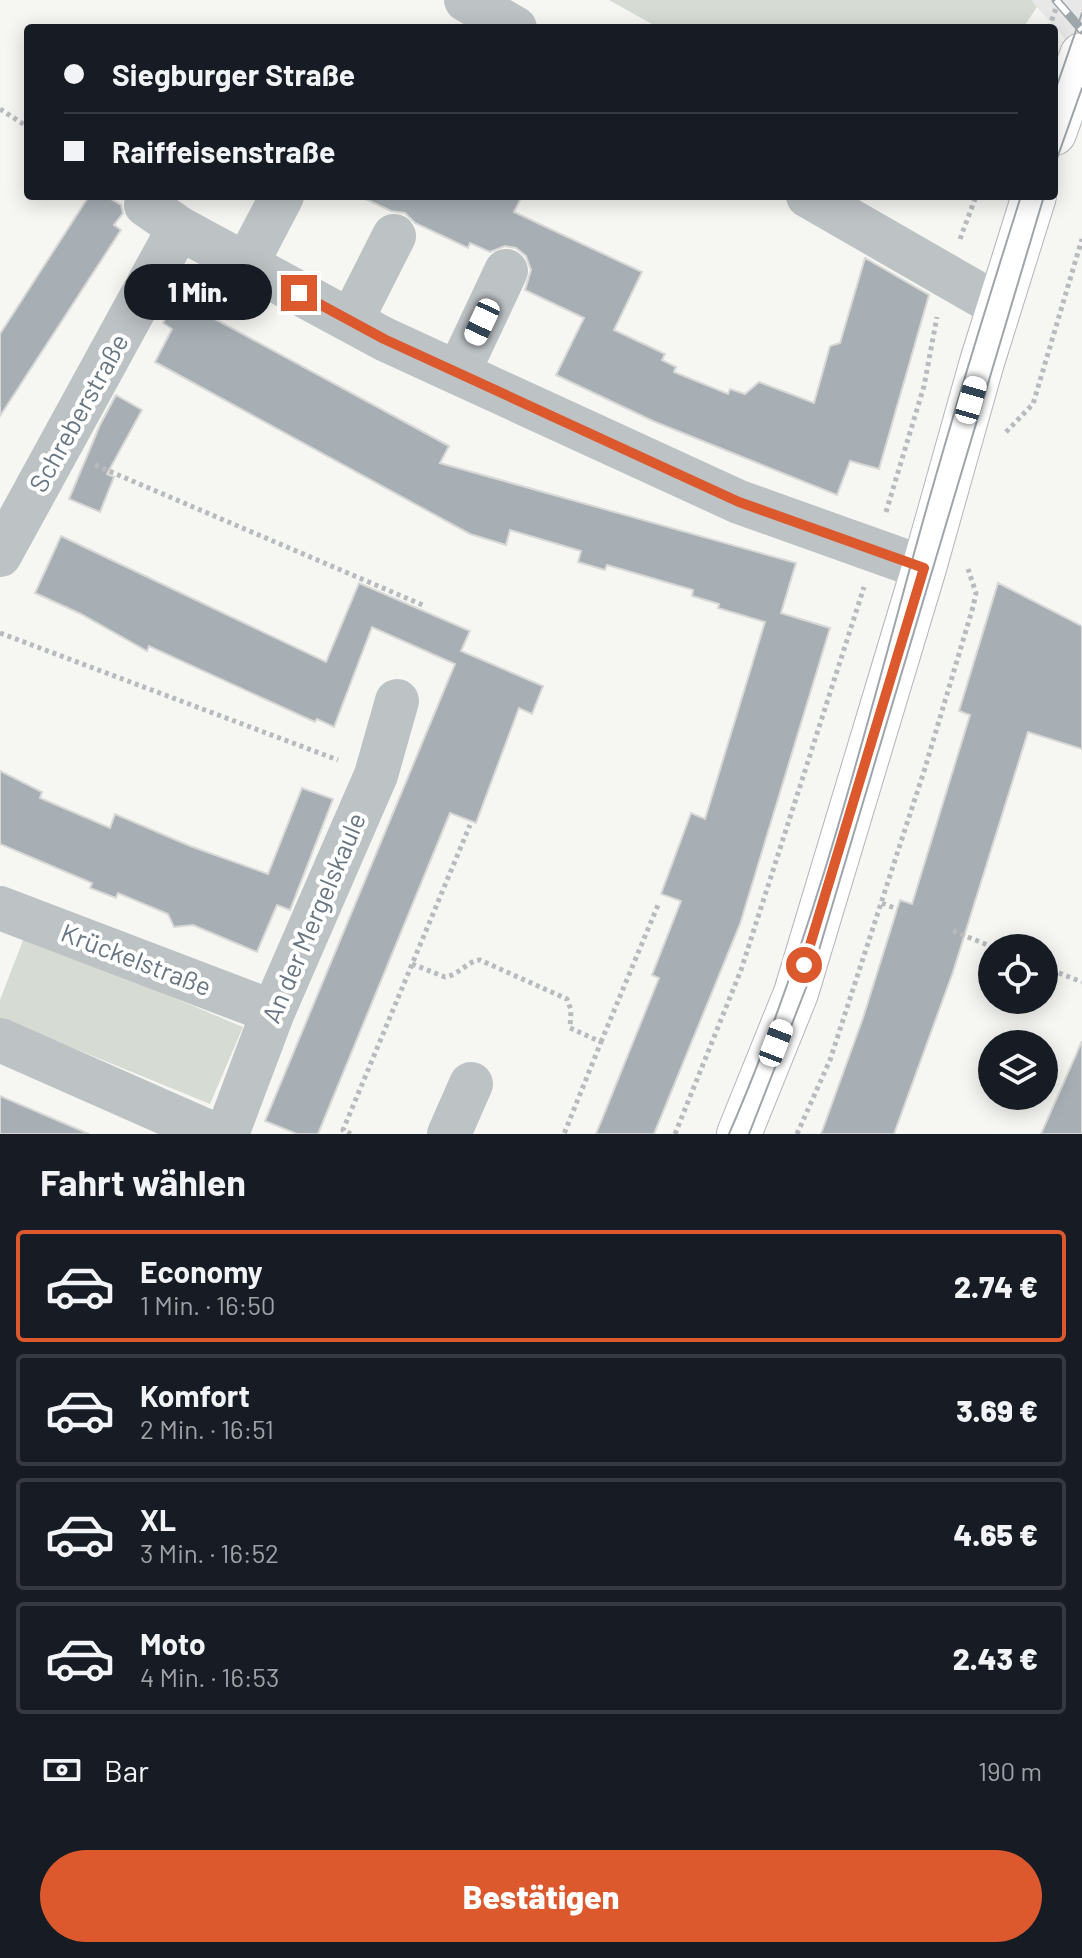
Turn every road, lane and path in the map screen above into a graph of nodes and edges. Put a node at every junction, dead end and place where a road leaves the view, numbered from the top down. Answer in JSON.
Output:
{"nodes":[{"id":1,"x":466,"y":0,"type":"edge"},
{"id":2,"x":1059,"y":0,"type":"edge"},
{"id":3,"x":508,"y":24,"type":"edge"},
{"id":4,"x":1050,"y":24,"type":"edge"},
{"id":5,"x":1082,"y":55,"type":"edge"},
{"id":6,"x":0,"y":109,"type":"edge"},
{"id":7,"x":1058,"y":122,"type":"edge"},
{"id":8,"x":24,"y":124,"type":"edge"},
{"id":9,"x":149,"y":200,"type":"edge"},
{"id":10,"x":280,"y":200,"type":"edge"},
{"id":11,"x":815,"y":200,"type":"edge"},
{"id":12,"x":975,"y":200,"type":"edge"},
{"id":13,"x":1033,"y":200,"type":"edge"},
{"id":14,"x":179,"y":228,"type":"junction"},
{"id":15,"x":394,"y":236,"type":"dead end"},
{"id":16,"x":1082,"y":239,"type":"edge"},
{"id":17,"x":246,"y":265,"type":"junction"},
{"id":18,"x":506,"y":271,"type":"dead end"},
{"id":19,"x":947,"y":276,"type":"junction"},
{"id":20,"x":999,"y":306,"type":"junction"},
{"id":21,"x":351,"y":321,"type":"junction"},
{"id":22,"x":458,"y":373,"type":"junction"},
{"id":23,"x":1000,"y":437,"type":"dead end"},
{"id":24,"x":59,"y":450,"type":"junction"},
{"id":25,"x":875,"y":551,"type":"junction"},
{"id":26,"x":0,"y":555,"type":"edge"},
{"id":27,"x":966,"y":562,"type":"dead end"},
{"id":28,"x":924,"y":568,"type":"junction"},
{"id":29,"x":425,"y":606,"type":"dead end"},
{"id":30,"x":0,"y":633,"type":"edge"},
{"id":31,"x":397,"y":701,"type":"dead end"},
{"id":32,"x":376,"y":775,"type":"junction"},
{"id":33,"x":470,"y":825,"type":"dead end"},
{"id":34,"x":882,"y":903,"type":"junction"},
{"id":35,"x":658,"y":905,"type":"dead end"},
{"id":36,"x":0,"y":908,"type":"edge"},
{"id":37,"x":897,"y":909,"type":"dead end"},
{"id":38,"x":953,"y":931,"type":"dead end"},
{"id":39,"x":978,"y":941,"type":"edge"},
{"id":40,"x":412,"y":964,"type":"junction"},
{"id":41,"x":1058,"y":973,"type":"edge"},
{"id":42,"x":1082,"y":982,"type":"edge"},
{"id":43,"x":273,"y":1012,"type":"junction"},
{"id":44,"x":0,"y":1040,"type":"edge"},
{"id":45,"x":601,"y":1042,"type":"junction"},
{"id":46,"x":471,"y":1084,"type":"dead end"},
{"id":47,"x":213,"y":1134,"type":"edge"},
{"id":48,"x":227,"y":1134,"type":"edge"},
{"id":49,"x":351,"y":1134,"type":"edge"},
{"id":50,"x":449,"y":1134,"type":"edge"},
{"id":51,"x":564,"y":1134,"type":"edge"},
{"id":52,"x":675,"y":1134,"type":"edge"},
{"id":53,"x":739,"y":1134,"type":"edge"},
{"id":54,"x":797,"y":1134,"type":"edge"}],
"edges":[{"from":1,"to":3,"type":"street"},
{"from":2,"to":4,"type":"path"},
{"from":5,"to":7,"type":"main road"},
{"from":6,"to":8,"type":"path"},
{"from":9,"to":14,"type":"street"},
{"from":10,"to":17,"type":"street"},
{"from":11,"to":19,"type":"street"},
{"from":12,"to":19,"type":"path"},
{"from":13,"to":20,"type":"main road"},
{"from":14,"to":17,"type":"street"},
{"from":14,"to":24,"type":"street","name":"Schreberstraße"},
{"from":15,"to":21,"type":"street"},
{"from":16,"to":23,"type":"path"},
{"from":17,"to":21,"type":"street"},
{"from":18,"to":22,"type":"street"},
{"from":19,"to":20,"type":"street"},
{"from":19,"to":25,"type":"path"},
{"from":20,"to":28,"type":"main road"},
{"from":21,"to":22,"type":"street"},
{"from":22,"to":25,"type":"street"},
{"from":24,"to":26,"type":"street","name":"Schreberstraße"},
{"from":24,"to":29,"type":"path"},
{"from":25,"to":28,"type":"street"},
{"from":25,"to":52,"type":"path"},
{"from":27,"to":34,"type":"path"},
{"from":28,"to":53,"type":"main road"},
{"from":30,"to":32,"type":"path"},
{"from":31,"to":32,"type":"street","name":"An der Mergelskaule"},
{"from":32,"to":43,"type":"street","name":"An der Mergelskaule"},
{"from":33,"to":40,"type":"path"},
{"from":34,"to":37,"type":"path"},
{"from":34,"to":54,"type":"path"},
{"from":35,"to":45,"type":"path"},
{"from":36,"to":43,"type":"street","name":"Krückelstraße"},
{"from":38,"to":39,"type":"path"},
{"from":40,"to":45,"type":"path"},
{"from":40,"to":49,"type":"path"},
{"from":41,"to":42,"type":"path"},
{"from":43,"to":48,"type":"street","name":"An der Mergelskaule"},
{"from":44,"to":47,"type":"street"},
{"from":45,"to":51,"type":"path"},
{"from":46,"to":50,"type":"street"}]}
